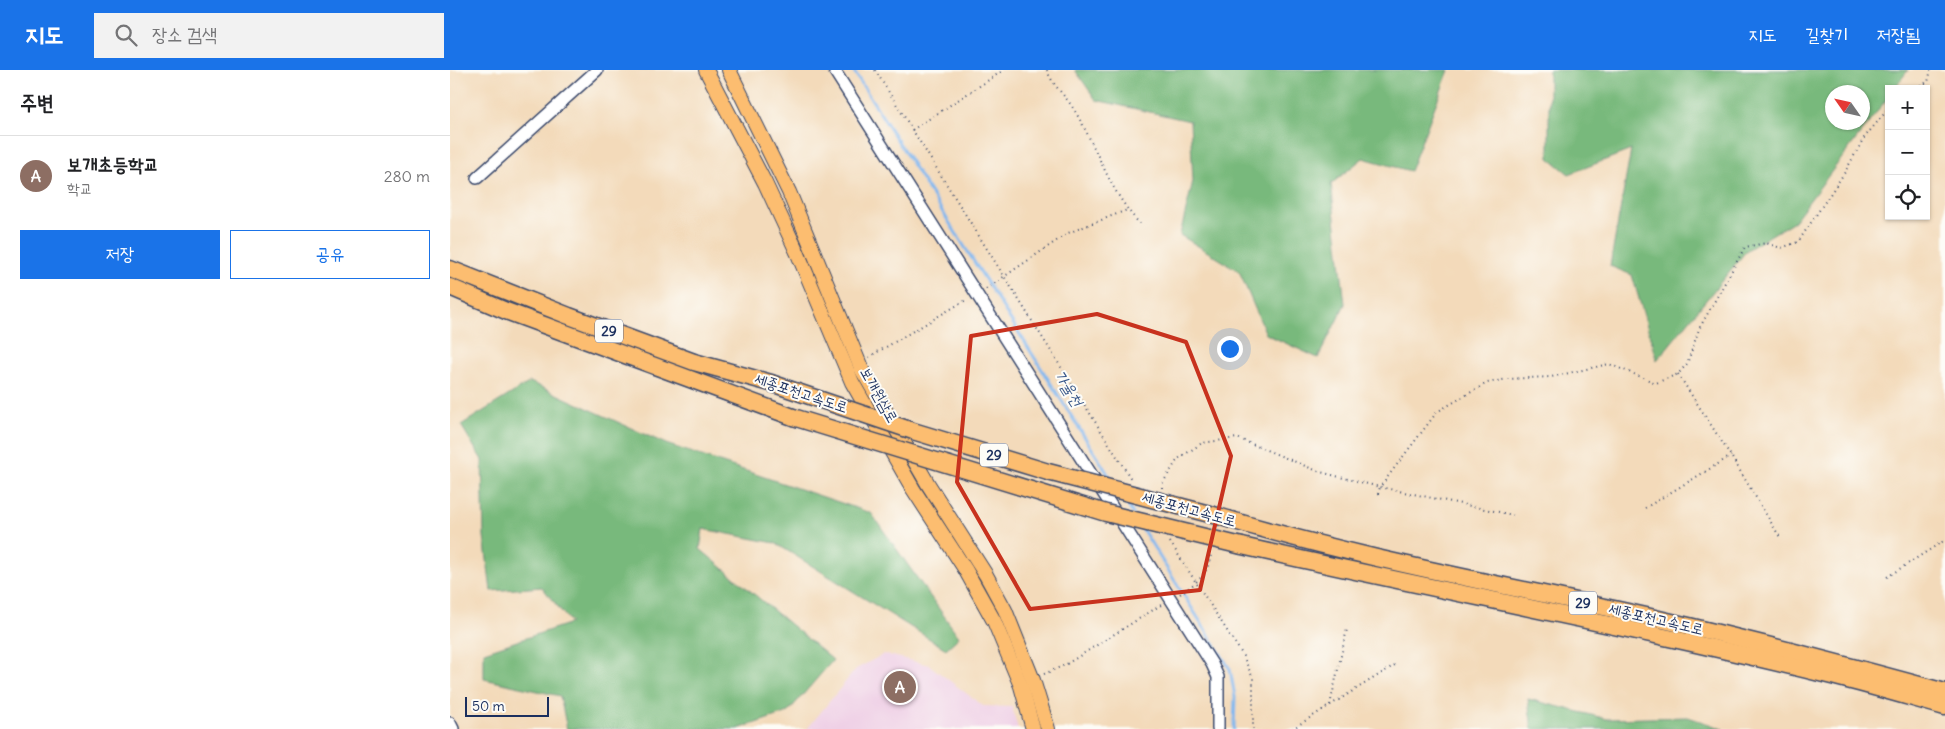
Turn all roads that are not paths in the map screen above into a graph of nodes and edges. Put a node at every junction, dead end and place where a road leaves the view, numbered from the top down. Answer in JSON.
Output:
{"nodes":[{"id":1,"x":597,"y":70,"type":"edge"},
{"id":2,"x":706,"y":70,"type":"edge"},
{"id":3,"x":729,"y":70,"type":"edge"},
{"id":4,"x":834,"y":70,"type":"edge"},
{"id":5,"x":477,"y":178,"type":"dead end"},
{"id":6,"x":450,"y":268,"type":"edge"},
{"id":7,"x":450,"y":287,"type":"edge"},
{"id":8,"x":1945,"y":692,"type":"edge"},
{"id":9,"x":1945,"y":707,"type":"edge"},
{"id":10,"x":450,"y":723,"type":"edge"},
{"id":11,"x":454,"y":729,"type":"edge"},
{"id":12,"x":1033,"y":729,"type":"edge"},
{"id":13,"x":1048,"y":729,"type":"edge"},
{"id":14,"x":1218,"y":729,"type":"edge"}],
"edges":[{"from":1,"to":5,"type":"street"},
{"from":2,"to":12,"type":"main road","name":"보개원삼로"},
{"from":3,"to":13,"type":"main road","name":"보개원삼로"},
{"from":4,"to":14,"type":"street"},
{"from":6,"to":8,"type":"highway","name":"세종포천고속도로","number":"29","bridge":true},
{"from":7,"to":9,"type":"highway","name":"세종포천고속도로","number":"29","bridge":true},
{"from":10,"to":11,"type":"street"}]}
